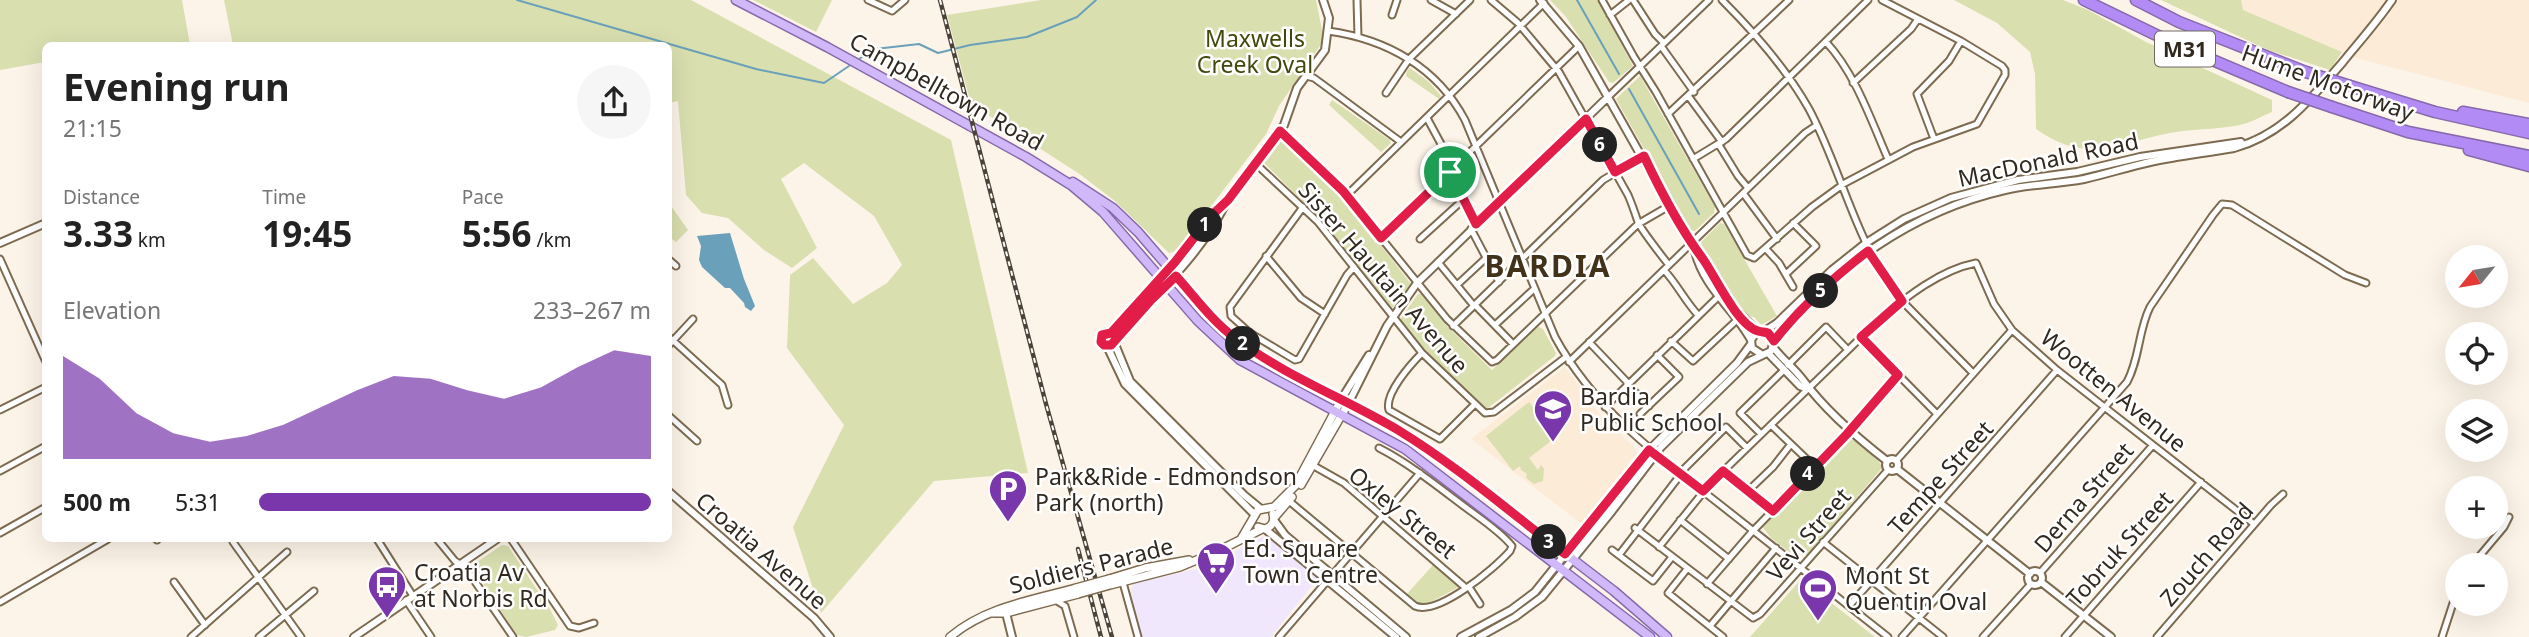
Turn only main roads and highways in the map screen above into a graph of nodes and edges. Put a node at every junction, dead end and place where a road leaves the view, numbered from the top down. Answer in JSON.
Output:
{"nodes":[{"id":1,"x":736,"y":0,"type":"edge"},
{"id":2,"x":745,"y":0,"type":"edge"},
{"id":3,"x":2084,"y":0,"type":"edge"},
{"id":4,"x":2136,"y":0,"type":"edge"},
{"id":5,"x":827,"y":47,"type":"junction"},
{"id":6,"x":2377,"y":95,"type":"junction"},
{"id":7,"x":2529,"y":124,"type":"edge"},
{"id":8,"x":2408,"y":132,"type":"junction"},
{"id":9,"x":2529,"y":133,"type":"edge"},
{"id":10,"x":2529,"y":156,"type":"edge"},
{"id":11,"x":2529,"y":166,"type":"edge"},
{"id":12,"x":1048,"y":170,"type":"junction"},
{"id":13,"x":1345,"y":402,"type":"junction"},
{"id":14,"x":1337,"y":414,"type":"junction"},
{"id":15,"x":1314,"y":466,"type":"junction"},
{"id":16,"x":1298,"y":482,"type":"junction"},
{"id":17,"x":1259,"y":513,"type":"junction"},
{"id":18,"x":1274,"y":519,"type":"junction"},
{"id":19,"x":1264,"y":529,"type":"junction"},
{"id":20,"x":1241,"y":539,"type":"junction"},
{"id":21,"x":1076,"y":592,"type":"junction"},
{"id":22,"x":992,"y":613,"type":"junction"},
{"id":23,"x":950,"y":637,"type":"edge"},
{"id":24,"x":1650,"y":637,"type":"edge"},
{"id":25,"x":1667,"y":637,"type":"edge"}],
"edges":[{"from":1,"to":5,"type":"main road","name":"Campbelltown Road"},
{"from":2,"to":5,"type":"main road","name":"Campbelltown Road"},
{"from":3,"to":8,"type":"highway","name":"Hume Motorway","number":"M31","bridge":true},
{"from":4,"to":6,"type":"highway","name":"Hume Motorway","number":"M31","bridge":true},
{"from":5,"to":12,"type":"main road","name":"Campbelltown Road"},
{"from":6,"to":7,"type":"highway"},
{"from":6,"to":9,"type":"highway","name":"Hume Motorway","number":"M31"},
{"from":8,"to":10,"type":"highway","name":"Hume Motorway","number":"M31"},
{"from":8,"to":11,"type":"highway"},
{"from":12,"to":13,"type":"main road","name":"Campbelltown Road"},
{"from":12,"to":14,"type":"main road","name":"Campbelltown Road"},
{"from":13,"to":14,"type":"main road"},
{"from":13,"to":25,"type":"main road","name":"Campbelltown Road"},
{"from":14,"to":15,"type":"main road"},
{"from":14,"to":16,"type":"main road"},
{"from":14,"to":24,"type":"main road","name":"Campbelltown Road"},
{"from":15,"to":16,"type":"main road"},
{"from":15,"to":18,"type":"main road"},
{"from":16,"to":17,"type":"main road"},
{"from":17,"to":18,"type":"main road"},
{"from":17,"to":19,"type":"main road"},
{"from":17,"to":20,"type":"main road"},
{"from":18,"to":19,"type":"main road","name":"Soldiers Parade"},
{"from":19,"to":20,"type":"main road","name":"Soldiers Parade"},
{"from":20,"to":21,"type":"main road","name":"Soldiers Parade","bridge":true},
{"from":21,"to":22,"type":"main road","name":"Soldiers Parade"},
{"from":21,"to":22,"type":"main road","name":"Soldiers Parade"},
{"from":22,"to":23,"type":"main road","name":"Soldiers Parade"}]}
